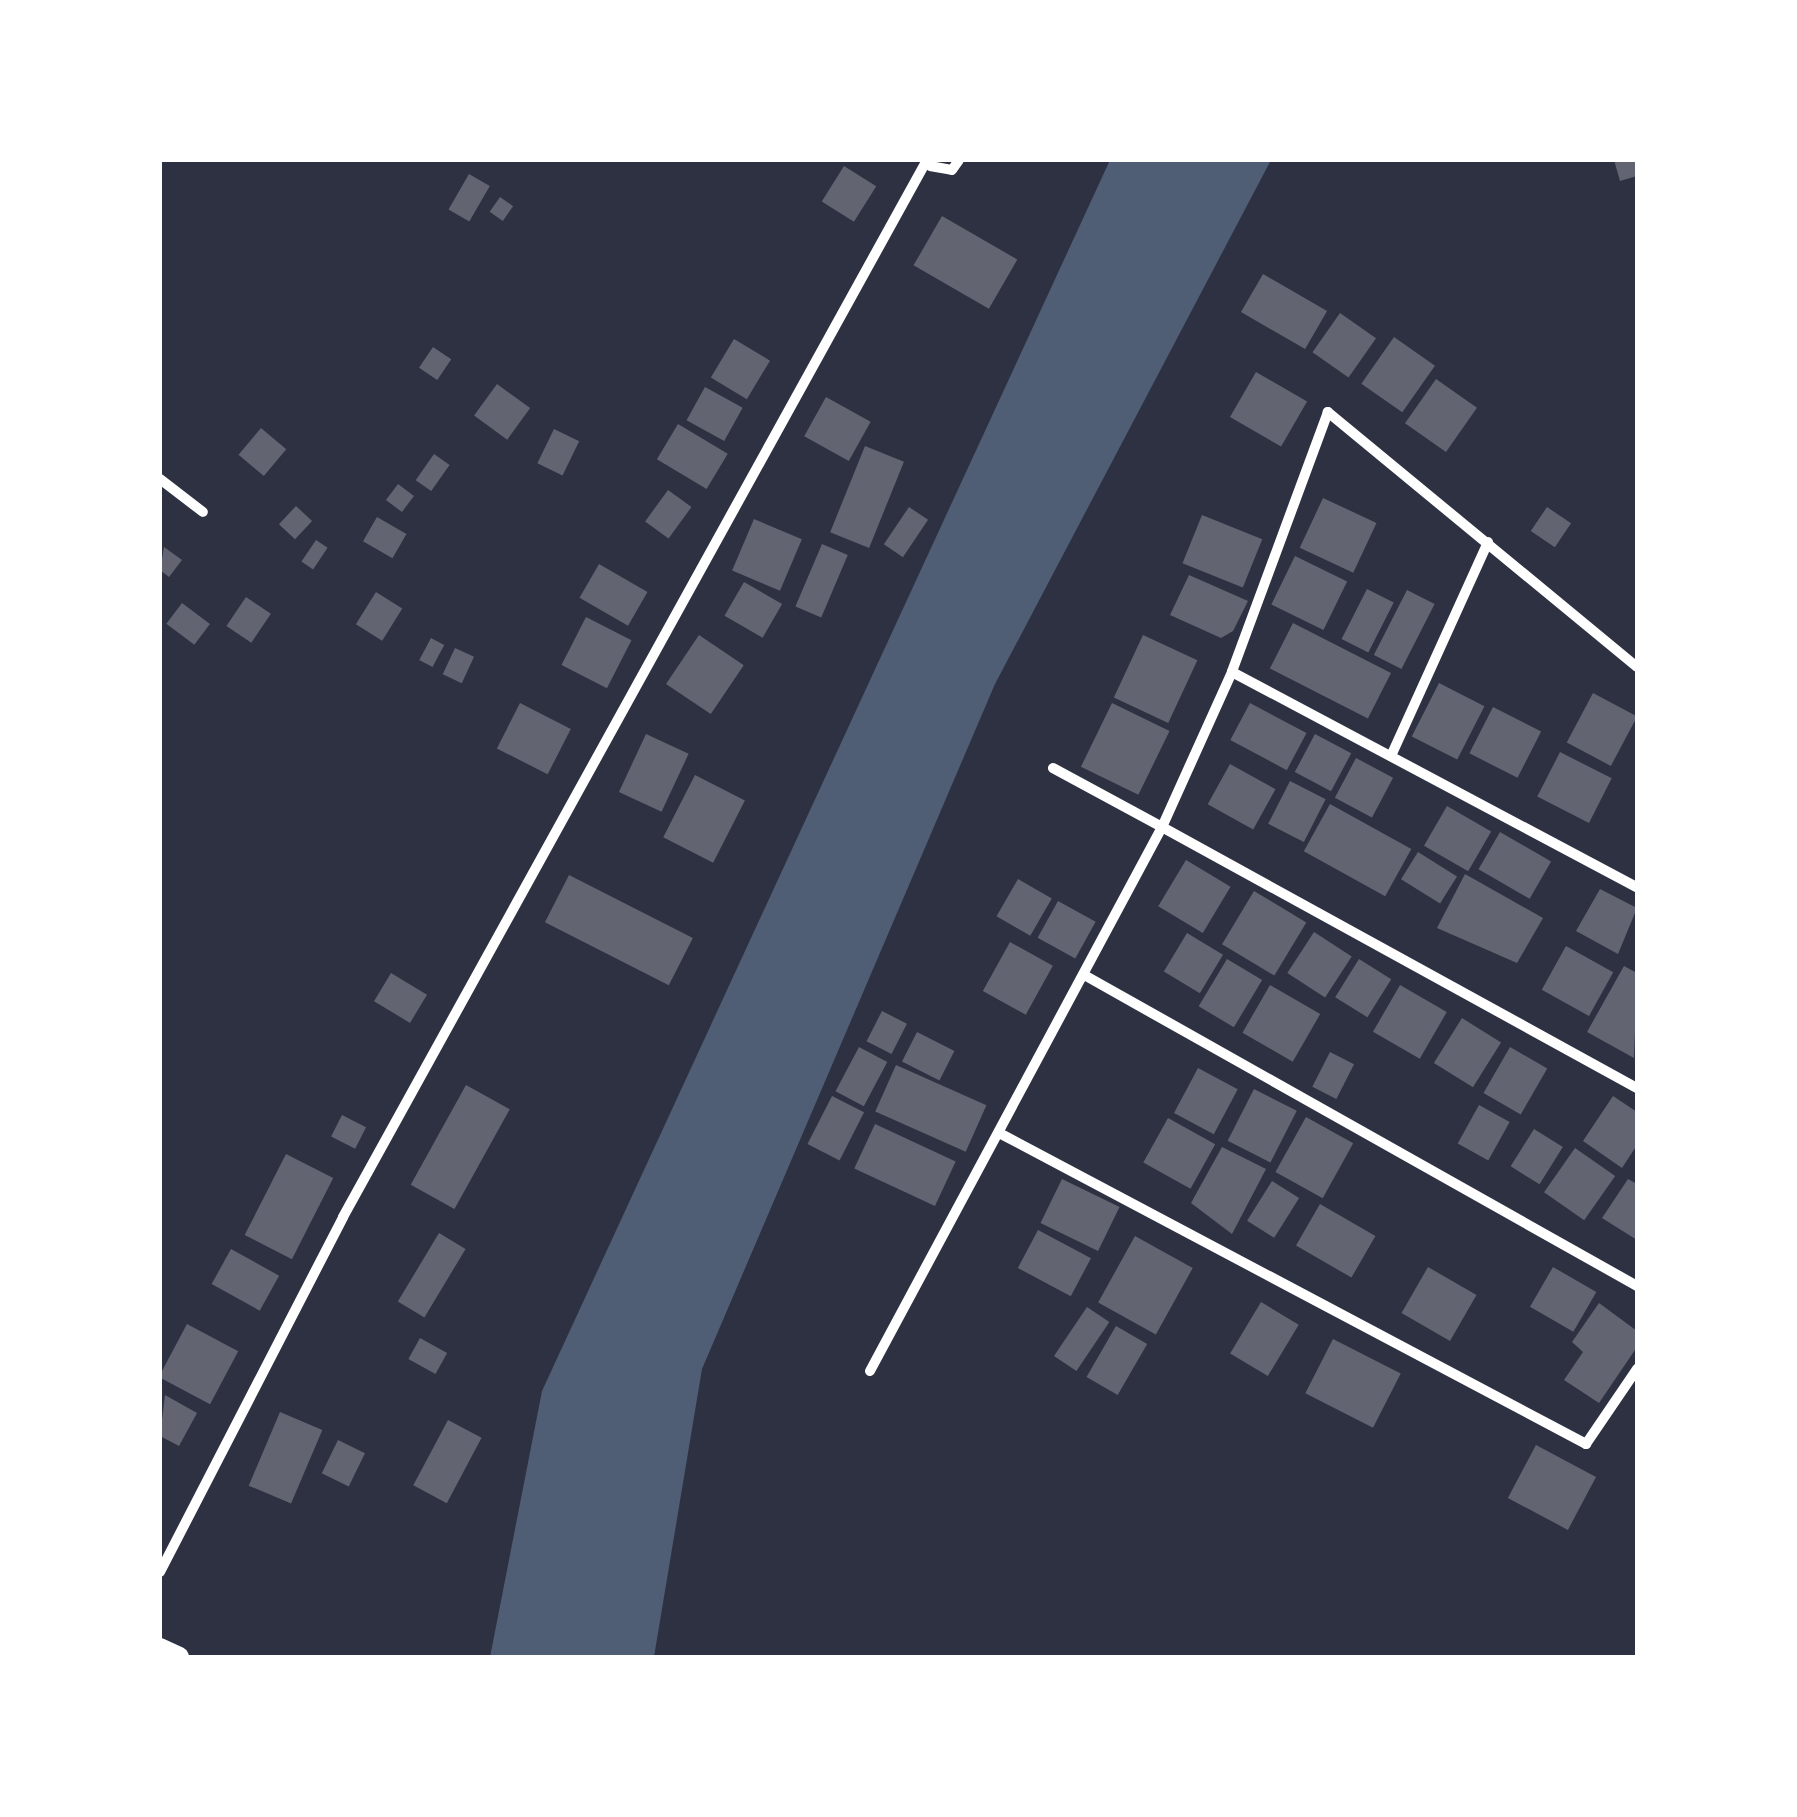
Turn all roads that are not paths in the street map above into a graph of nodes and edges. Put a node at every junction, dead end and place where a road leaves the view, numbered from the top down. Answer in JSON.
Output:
{"nodes":[{"id":1,"x":959,"y":160,"type":"edge"},
{"id":2,"x":928,"y":163,"type":"edge"},
{"id":3,"x":160,"y":479,"type":"edge"},
{"id":4,"x":203,"y":512,"type":"dead end"},
{"id":5,"x":1488,"y":542,"type":"junction"},
{"id":6,"x":1637,"y":667,"type":"edge"},
{"id":7,"x":1232,"y":672,"type":"junction"},
{"id":8,"x":1391,"y":756,"type":"junction"},
{"id":9,"x":1053,"y":768,"type":"dead end"},
{"id":10,"x":1162,"y":827,"type":"junction"},
{"id":11,"x":1637,"y":886,"type":"edge"},
{"id":12,"x":1086,"y":976,"type":"junction"},
{"id":13,"x":1637,"y":1088,"type":"edge"},
{"id":14,"x":1003,"y":1135,"type":"junction"},
{"id":15,"x":1637,"y":1286,"type":"edge"},
{"id":16,"x":1637,"y":1369,"type":"edge"},
{"id":17,"x":870,"y":1371,"type":"dead end"},
{"id":18,"x":160,"y":1572,"type":"edge"},
{"id":19,"x":160,"y":1648,"type":"edge"},
{"id":20,"x":179,"y":1657,"type":"edge"}],
"edges":[{"from":1,"to":2,"type":"street"},
{"from":2,"to":18,"type":"street"},
{"from":3,"to":4,"type":"street"},
{"from":5,"to":6,"type":"street"},
{"from":5,"to":7,"type":"street"},
{"from":5,"to":8,"type":"street"},
{"from":7,"to":8,"type":"street"},
{"from":7,"to":10,"type":"street"},
{"from":8,"to":11,"type":"street"},
{"from":9,"to":10,"type":"street"},
{"from":10,"to":12,"type":"street"},
{"from":10,"to":13,"type":"street"},
{"from":12,"to":14,"type":"street"},
{"from":12,"to":15,"type":"street"},
{"from":14,"to":16,"type":"street"},
{"from":14,"to":17,"type":"street"},
{"from":19,"to":20,"type":"main road"}]}
